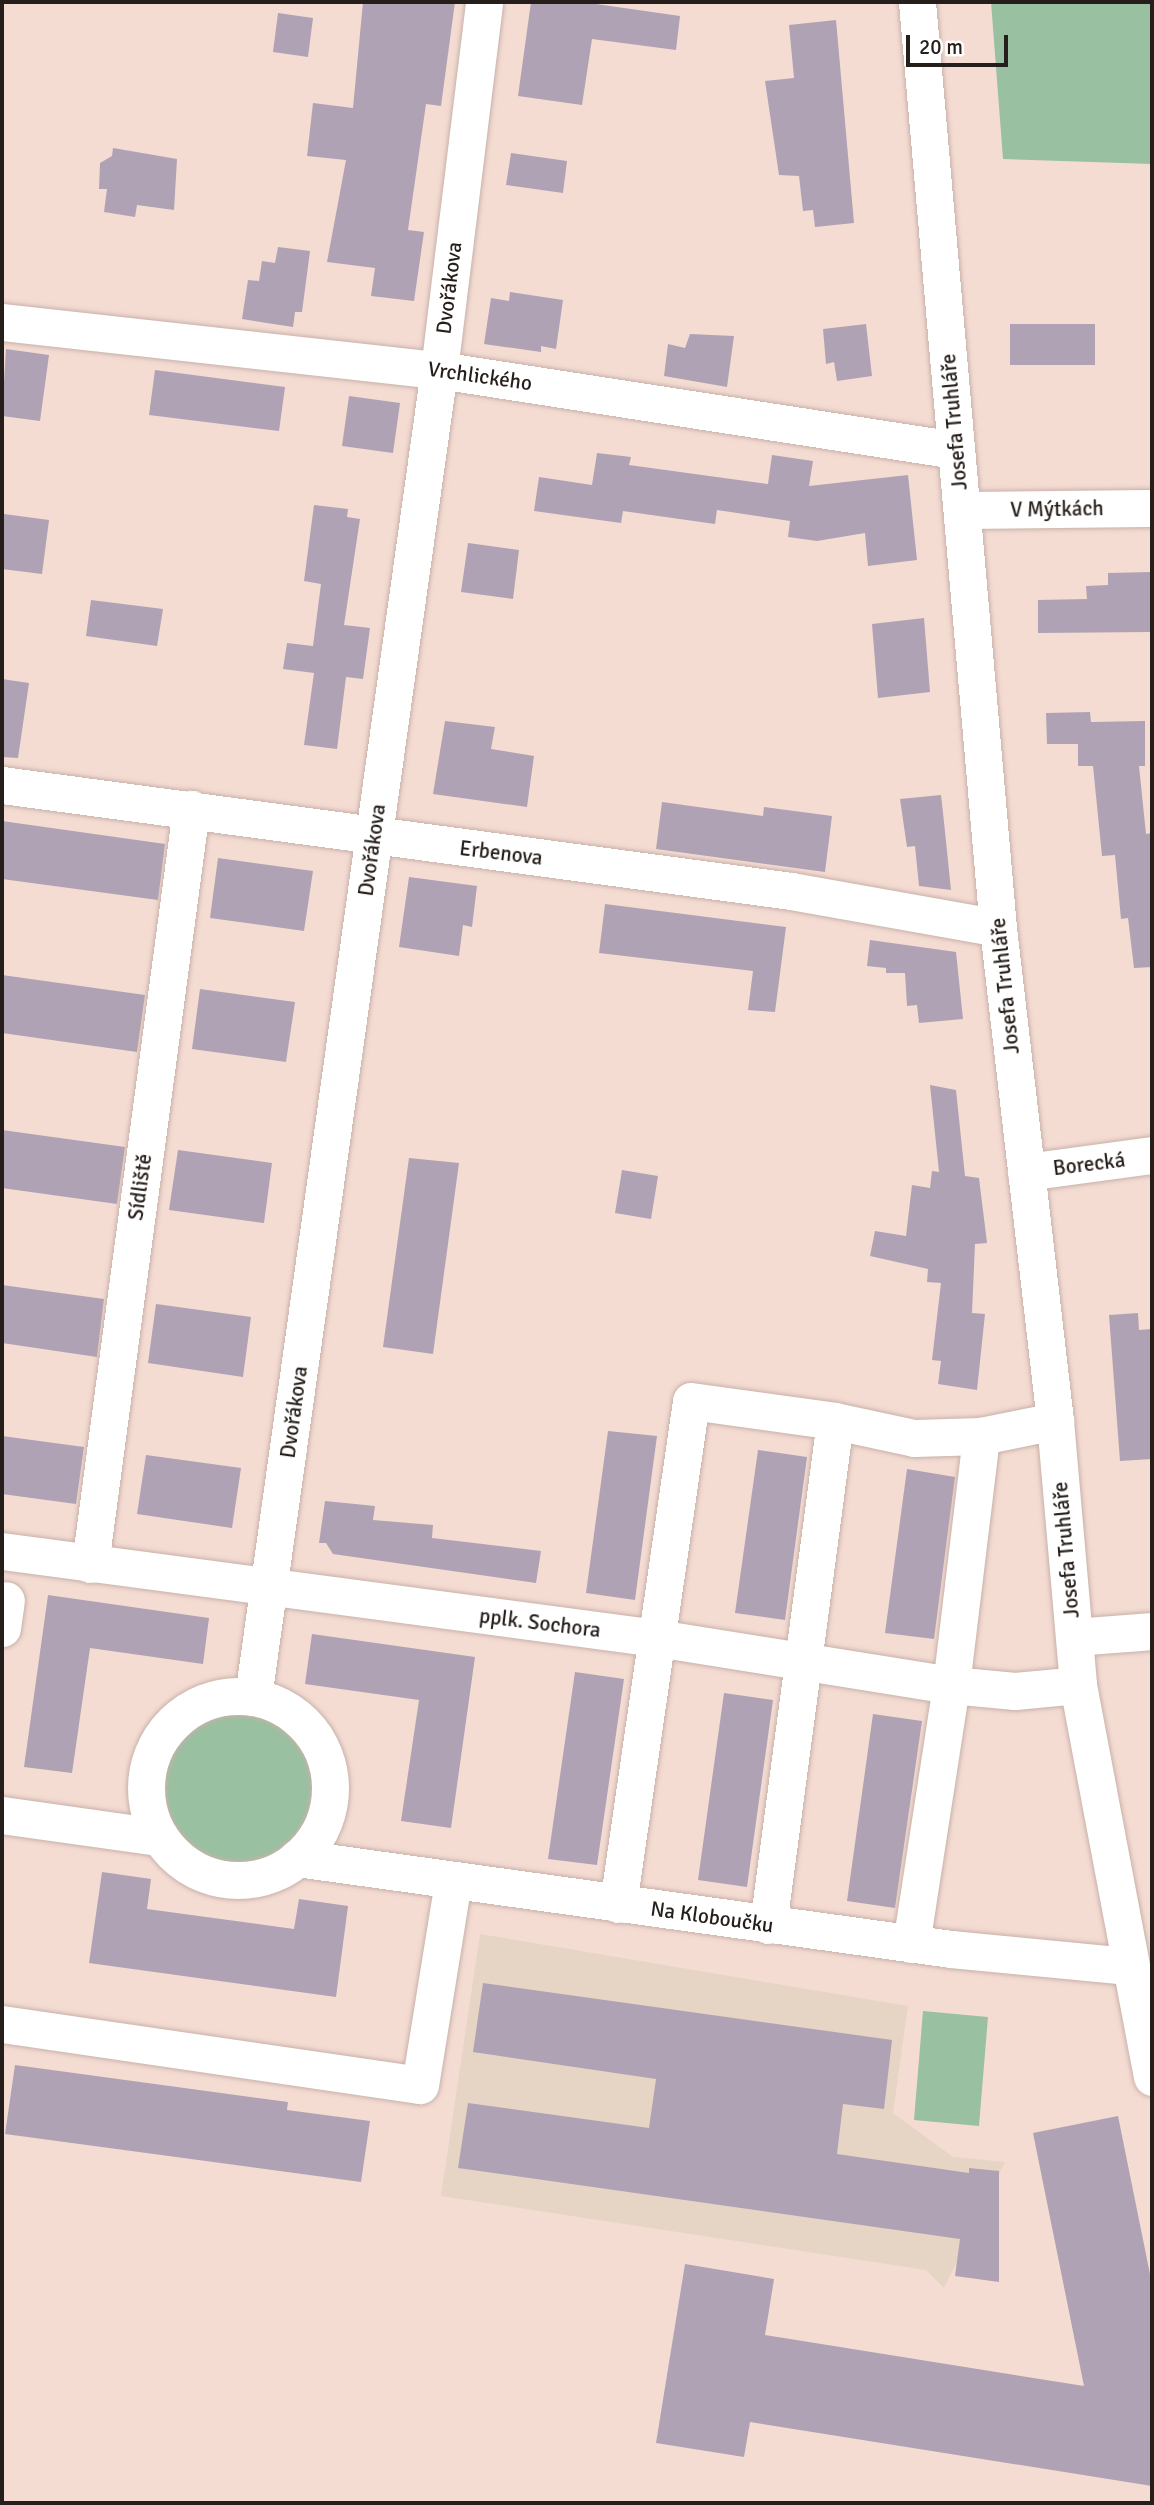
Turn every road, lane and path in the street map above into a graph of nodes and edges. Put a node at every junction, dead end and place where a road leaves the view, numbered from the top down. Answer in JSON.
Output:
{"nodes":[{"id":1,"x":484,"y":2,"type":"edge"},
{"id":2,"x":917,"y":2,"type":"edge"},
{"id":3,"x":2,"y":322,"type":"edge"},
{"id":4,"x":439,"y":370,"type":"junction"},
{"id":5,"x":955,"y":450,"type":"junction"},
{"id":6,"x":1152,"y":508,"type":"edge"},
{"id":7,"x":962,"y":510,"type":"junction"},
{"id":8,"x":2,"y":785,"type":"edge"},
{"id":9,"x":191,"y":809,"type":"junction"},
{"id":10,"x":374,"y":836,"type":"junction"},
{"id":11,"x":998,"y":928,"type":"junction"},
{"id":12,"x":1152,"y":1155,"type":"edge"},
{"id":13,"x":1026,"y":1172,"type":"junction"},
{"id":14,"x":835,"y":1421,"type":"junction"},
{"id":15,"x":1055,"y":1421,"type":"junction"},
{"id":16,"x":981,"y":1436,"type":"junction"},
{"id":17,"x":2,"y":1551,"type":"edge"},
{"id":18,"x":90,"y":1564,"type":"junction"},
{"id":19,"x":270,"y":1588,"type":"junction"},
{"id":20,"x":1152,"y":1631,"type":"edge"},
{"id":21,"x":1074,"y":1637,"type":"junction"},
{"id":22,"x":657,"y":1638,"type":"junction"},
{"id":23,"x":803,"y":1664,"type":"junction"},
{"id":24,"x":951,"y":1685,"type":"junction"},
{"id":25,"x":1078,"y":1685,"type":"junction"},
{"id":26,"x":253,"y":1697,"type":"junction"},
{"id":27,"x":2,"y":1815,"type":"edge"},
{"id":28,"x":159,"y":1837,"type":"junction"},
{"id":29,"x":297,"y":1858,"type":"junction"},
{"id":30,"x":453,"y":1881,"type":"junction"},
{"id":31,"x":618,"y":1904,"type":"junction"},
{"id":32,"x":768,"y":1925,"type":"junction"},
{"id":33,"x":911,"y":1944,"type":"junction"},
{"id":34,"x":1129,"y":1966,"type":"junction"},
{"id":35,"x":2,"y":2024,"type":"edge"},
{"id":36,"x":1152,"y":2077,"type":"edge"}],
"edges":[{"from":1,"to":4,"type":"street","name":"Dvořákova"},
{"from":2,"to":5,"type":"street","name":"Josefa Truhláře"},
{"from":3,"to":4,"type":"street","name":"Vrchlického"},
{"from":4,"to":5,"type":"street","name":"Vrchlického"},
{"from":4,"to":10,"type":"street","name":"Dvořákova"},
{"from":5,"to":7,"type":"street","name":"Josefa Truhláře"},
{"from":6,"to":7,"type":"street","name":"V Mýtkách"},
{"from":7,"to":11,"type":"street","name":"Josefa Truhláře"},
{"from":8,"to":9,"type":"street","name":"Erbenova"},
{"from":9,"to":10,"type":"street","name":"Erbenova"},
{"from":9,"to":18,"type":"street","name":"Sídliště"},
{"from":10,"to":11,"type":"street","name":"Erbenova"},
{"from":10,"to":19,"type":"street","name":"Dvořákova"},
{"from":11,"to":13,"type":"street","name":"Josefa Truhláře"},
{"from":12,"to":13,"type":"street","name":"Borecká"},
{"from":13,"to":15,"type":"street","name":"Josefa Truhláře"},
{"from":14,"to":16,"type":"street"},
{"from":14,"to":22,"type":"street"},
{"from":14,"to":23,"type":"street"},
{"from":15,"to":16,"type":"street"},
{"from":15,"to":21,"type":"street","name":"Josefa Truhláře"},
{"from":16,"to":24,"type":"street"},
{"from":17,"to":18,"type":"street","name":"pplk. Sochora"},
{"from":18,"to":19,"type":"street","name":"pplk. Sochora"},
{"from":19,"to":22,"type":"street","name":"pplk. Sochora"},
{"from":19,"to":26,"type":"street","name":"Dvořákova"},
{"from":20,"to":21,"type":"street"},
{"from":21,"to":25,"type":"street","name":"Josefa Truhláře"},
{"from":22,"to":23,"type":"street","name":"pplk. Sochora"},
{"from":22,"to":31,"type":"street"},
{"from":23,"to":24,"type":"street","name":"pplk. Sochora"},
{"from":23,"to":32,"type":"street"},
{"from":24,"to":25,"type":"street","name":"pplk. Sochora"},
{"from":24,"to":33,"type":"street"},
{"from":25,"to":34,"type":"street","name":"Josefa Truhláře"},
{"from":26,"to":28,"type":"street"},
{"from":26,"to":29,"type":"street"},
{"from":27,"to":28,"type":"street"},
{"from":28,"to":29,"type":"street"},
{"from":29,"to":30,"type":"street","name":"Na Kloboučku"},
{"from":30,"to":31,"type":"street","name":"Na Kloboučku"},
{"from":30,"to":35,"type":"street"},
{"from":31,"to":32,"type":"street","name":"Na Kloboučku"},
{"from":32,"to":33,"type":"street","name":"Na Kloboučku"},
{"from":33,"to":34,"type":"street","name":"Na Kloboučku"},
{"from":34,"to":36,"type":"street","name":"Josefa Truhláře"}]}
